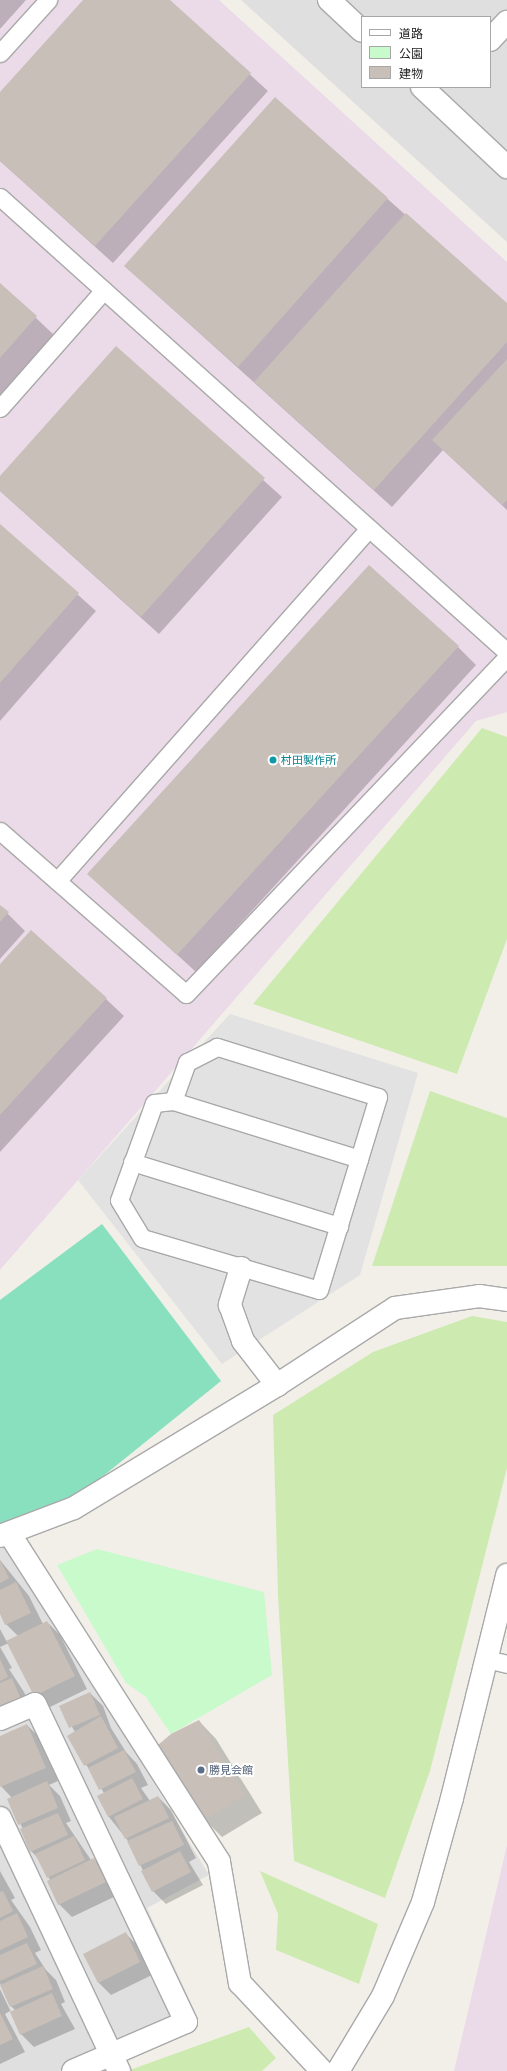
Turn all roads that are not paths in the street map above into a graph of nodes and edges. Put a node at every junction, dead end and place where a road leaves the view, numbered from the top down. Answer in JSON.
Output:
{"nodes":[{"id":1,"x":48,"y":0,"type":"edge"},
{"id":2,"x":338,"y":3,"type":"edge"},
{"id":3,"x":507,"y":22,"type":"edge"},
{"id":4,"x":361,"y":30,"type":"edge"},
{"id":5,"x":491,"y":39,"type":"edge"},
{"id":6,"x":0,"y":53,"type":"edge"},
{"id":7,"x":435,"y":91,"type":"edge"},
{"id":8,"x":507,"y":167,"type":"edge"},
{"id":9,"x":0,"y":197,"type":"edge"},
{"id":10,"x":104,"y":290,"type":"junction"},
{"id":11,"x":0,"y":408,"type":"edge"},
{"id":12,"x":369,"y":528,"type":"junction"},
{"id":13,"x":507,"y":652,"type":"edge"},
{"id":14,"x":507,"y":657,"type":"edge"},
{"id":15,"x":0,"y":831,"type":"edge"},
{"id":16,"x":57,"y":881,"type":"junction"},
{"id":17,"x":173,"y":1102,"type":"junction"},
{"id":18,"x":359,"y":1159,"type":"junction"},
{"id":19,"x":132,"y":1162,"type":"junction"},
{"id":20,"x":339,"y":1226,"type":"junction"},
{"id":21,"x":241,"y":1268,"type":"junction"},
{"id":22,"x":507,"y":1300,"type":"edge"},
{"id":23,"x":277,"y":1384,"type":"junction"},
{"id":24,"x":5,"y":1535,"type":"edge"},
{"id":25,"x":507,"y":1575,"type":"edge"},
{"id":26,"x":486,"y":1659,"type":"junction"},
{"id":27,"x":507,"y":1664,"type":"edge"},
{"id":28,"x":0,"y":1719,"type":"edge"},
{"id":29,"x":0,"y":1818,"type":"edge"},
{"id":30,"x":115,"y":2062,"type":"edge"},
{"id":31,"x":73,"y":2071,"type":"edge"},
{"id":32,"x":322,"y":2071,"type":"edge"},
{"id":33,"x":338,"y":2071,"type":"edge"}],
"edges":[{"from":1,"to":6,"type":"lane"},
{"from":2,"to":4,"type":"street"},
{"from":3,"to":5,"type":"street"},
{"from":7,"to":8,"type":"street"},
{"from":9,"to":10,"type":"lane"},
{"from":10,"to":11,"type":"lane"},
{"from":10,"to":12,"type":"lane"},
{"from":12,"to":13,"type":"lane"},
{"from":12,"to":16,"type":"lane"},
{"from":14,"to":16,"type":"lane"},
{"from":15,"to":16,"type":"lane"},
{"from":17,"to":18,"type":"lane"},
{"from":17,"to":18,"type":"lane"},
{"from":17,"to":19,"type":"lane"},
{"from":18,"to":20,"type":"lane"},
{"from":19,"to":20,"type":"lane"},
{"from":19,"to":21,"type":"lane"},
{"from":20,"to":21,"type":"lane"},
{"from":21,"to":23,"type":"street"},
{"from":22,"to":23,"type":"street"},
{"from":23,"to":24,"type":"street"},
{"from":24,"to":32,"type":"street"},
{"from":25,"to":26,"type":"street"},
{"from":26,"to":27,"type":"lane"},
{"from":26,"to":33,"type":"street"},
{"from":28,"to":30,"type":"street"},
{"from":29,"to":30,"type":"street"},
{"from":30,"to":31,"type":"street"}]}
